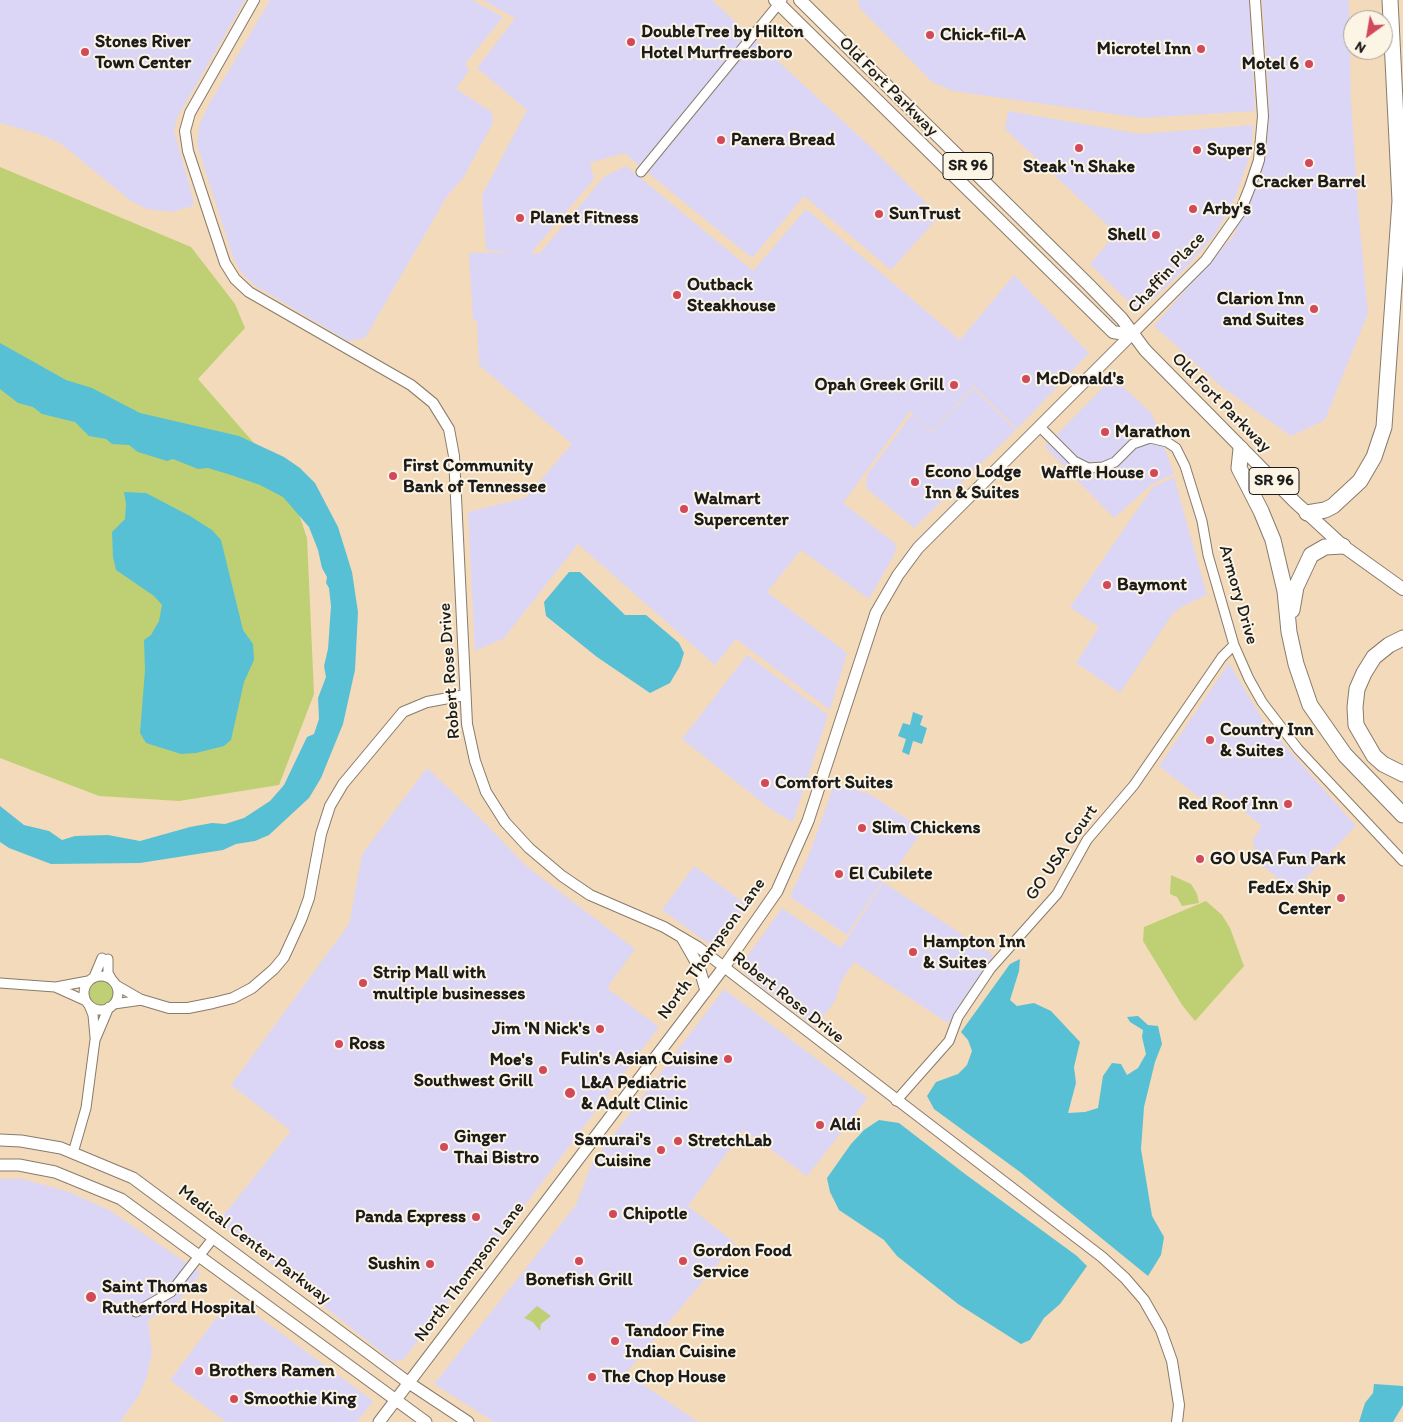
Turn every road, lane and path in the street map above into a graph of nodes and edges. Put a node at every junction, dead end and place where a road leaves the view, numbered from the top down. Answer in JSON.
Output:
{"nodes":[{"id":1,"x":254,"y":0,"type":"edge"},
{"id":2,"x":800,"y":0,"type":"edge"},
{"id":3,"x":1255,"y":0,"type":"edge"},
{"id":4,"x":1391,"y":0,"type":"edge"},
{"id":5,"x":779,"y":1,"type":"edge"},
{"id":6,"x":1403,"y":67,"type":"edge"},
{"id":7,"x":641,"y":172,"type":"dead end"},
{"id":8,"x":1131,"y":335,"type":"junction"},
{"id":9,"x":1040,"y":427,"type":"junction"},
{"id":10,"x":1241,"y":449,"type":"junction"},
{"id":11,"x":1307,"y":513,"type":"junction"},
{"id":12,"x":1343,"y":546,"type":"junction"},
{"id":13,"x":1403,"y":589,"type":"edge"},
{"id":14,"x":1403,"y":638,"type":"edge"},
{"id":15,"x":1234,"y":645,"type":"junction"},
{"id":16,"x":1296,"y":664,"type":"junction"},
{"id":17,"x":465,"y":695,"type":"junction"},
{"id":18,"x":1403,"y":774,"type":"edge"},
{"id":19,"x":1403,"y":815,"type":"edge"},
{"id":20,"x":1403,"y":861,"type":"edge"},
{"id":21,"x":683,"y":938,"type":"junction"},
{"id":22,"x":724,"y":967,"type":"junction"},
{"id":23,"x":91,"y":979,"type":"junction"},
{"id":24,"x":0,"y":983,"type":"edge"},
{"id":25,"x":114,"y":983,"type":"junction"},
{"id":26,"x":55,"y":987,"type":"junction"},
{"id":27,"x":706,"y":991,"type":"junction"},
{"id":28,"x":142,"y":1000,"type":"junction"},
{"id":29,"x":88,"y":1003,"type":"junction"},
{"id":30,"x":111,"y":1006,"type":"junction"},
{"id":31,"x":95,"y":1040,"type":"junction"},
{"id":32,"x":896,"y":1101,"type":"junction"},
{"id":33,"x":0,"y":1140,"type":"edge"},
{"id":34,"x":73,"y":1153,"type":"junction"},
{"id":35,"x":0,"y":1165,"type":"edge"},
{"id":36,"x":214,"y":1237,"type":"junction"},
{"id":37,"x":200,"y":1256,"type":"junction"},
{"id":38,"x":307,"y":1307,"type":"junction"},
{"id":39,"x":136,"y":1312,"type":"dead end"},
{"id":40,"x":295,"y":1324,"type":"junction"},
{"id":41,"x":409,"y":1383,"type":"junction"},
{"id":42,"x":396,"y":1400,"type":"junction"},
{"id":43,"x":379,"y":1422,"type":"edge"},
{"id":44,"x":426,"y":1422,"type":"edge"},
{"id":45,"x":468,"y":1422,"type":"edge"},
{"id":46,"x":1177,"y":1422,"type":"edge"}],
"edges":[{"from":1,"to":17,"type":"street","name":"Robert Rose Drive"},
{"from":2,"to":8,"type":"main road","name":"Old Fort Parkway","number":"SR 96"},
{"from":3,"to":8,"type":"street","name":"Chaffin Place"},
{"from":4,"to":6,"type":"highway"},
{"from":4,"to":11,"type":"highway"},
{"from":5,"to":7,"type":"street"},
{"from":5,"to":8,"type":"main road","name":"Old Fort Parkway","number":"SR 96"},
{"from":8,"to":9,"type":"main road","name":"North Thompson Lane"},
{"from":8,"to":10,"type":"main road","name":"Old Fort Parkway","number":"SR 96"},
{"from":9,"to":15,"type":"street","name":"Armory Drive"},
{"from":9,"to":22,"type":"main road","name":"North Thompson Lane"},
{"from":10,"to":11,"type":"main road","name":"Old Fort Parkway","number":"SR 96"},
{"from":10,"to":16,"type":"highway"},
{"from":11,"to":12,"type":"main road","name":"Old Fort Parkway","number":"SR 96"},
{"from":12,"to":13,"type":"main road","name":"Old Fort Parkway","number":"SR 96"},
{"from":12,"to":16,"type":"highway"},
{"from":14,"to":18,"type":"highway"},
{"from":15,"to":20,"type":"street","name":"Armory Drive"},
{"from":15,"to":32,"type":"street","name":"GO USA Court"},
{"from":16,"to":19,"type":"highway"},
{"from":17,"to":21,"type":"street","name":"Robert Rose Drive"},
{"from":17,"to":28,"type":"street"},
{"from":21,"to":22,"type":"street","name":"Robert Rose Drive"},
{"from":21,"to":27,"type":"main road"},
{"from":22,"to":27,"type":"main road","name":"North Thompson Lane"},
{"from":22,"to":32,"type":"street","name":"Robert Rose Drive"},
{"from":23,"to":25,"type":"street"},
{"from":23,"to":25,"type":"street"},
{"from":23,"to":26,"type":"street"},
{"from":23,"to":29,"type":"street"},
{"from":24,"to":26,"type":"street"},
{"from":25,"to":28,"type":"street"},
{"from":25,"to":30,"type":"street"},
{"from":26,"to":29,"type":"street"},
{"from":27,"to":41,"type":"main road","name":"North Thompson Lane"},
{"from":28,"to":30,"type":"street"},
{"from":29,"to":30,"type":"street"},
{"from":29,"to":31,"type":"street"},
{"from":30,"to":31,"type":"street"},
{"from":31,"to":34,"type":"street"},
{"from":32,"to":46,"type":"street","name":"Robert Rose Drive"},
{"from":33,"to":34,"type":"main road","name":"Medical Center Parkway"},
{"from":34,"to":36,"type":"main road","name":"Medical Center Parkway"},
{"from":35,"to":37,"type":"main road"},
{"from":36,"to":37,"type":"street"},
{"from":36,"to":38,"type":"main road","name":"Medical Center Parkway"},
{"from":37,"to":39,"type":"street"},
{"from":37,"to":40,"type":"main road"},
{"from":38,"to":40,"type":"main road"},
{"from":38,"to":41,"type":"main road","name":"Medical Center Parkway"},
{"from":40,"to":42,"type":"main road"},
{"from":41,"to":42,"type":"main road","name":"North Thompson Lane"},
{"from":41,"to":45,"type":"main road","name":"Medical Center Parkway"},
{"from":42,"to":43,"type":"main road","name":"North Thompson Lane"},
{"from":42,"to":44,"type":"main road"}]}
